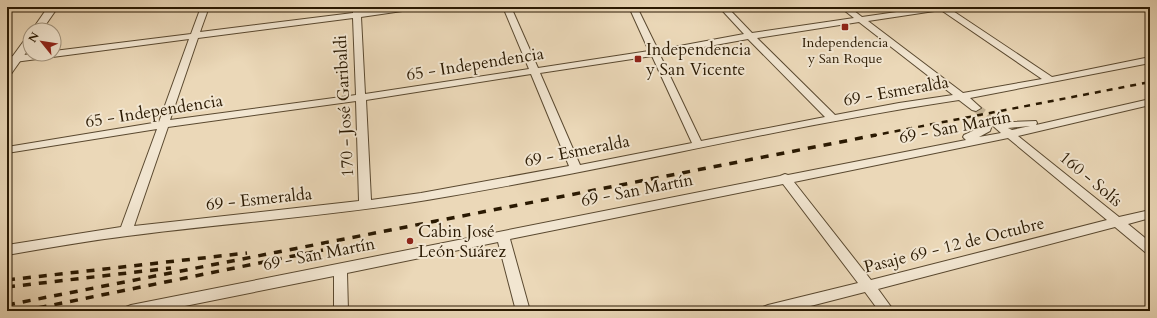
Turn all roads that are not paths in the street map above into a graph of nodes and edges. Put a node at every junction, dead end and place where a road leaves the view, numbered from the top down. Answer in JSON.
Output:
{"nodes":[{"id":1,"x":53,"y":7,"type":"edge"},
{"id":2,"x":205,"y":7,"type":"edge"},
{"id":3,"x":416,"y":7,"type":"edge"},
{"id":4,"x":507,"y":7,"type":"edge"},
{"id":5,"x":633,"y":7,"type":"edge"},
{"id":6,"x":723,"y":7,"type":"edge"},
{"id":7,"x":844,"y":7,"type":"edge"},
{"id":8,"x":943,"y":7,"type":"edge"},
{"id":9,"x":947,"y":7,"type":"edge"},
{"id":10,"x":357,"y":11,"type":"edge"},
{"id":11,"x":861,"y":21,"type":"junction"},
{"id":12,"x":43,"y":22,"type":"edge"},
{"id":13,"x":195,"y":35,"type":"junction"},
{"id":14,"x":750,"y":36,"type":"junction"},
{"id":15,"x":22,"y":48,"type":"edge"},
{"id":16,"x":62,"y":53,"type":"edge"},
{"id":17,"x":654,"y":53,"type":"junction"},
{"id":18,"x":22,"y":58,"type":"edge"},
{"id":19,"x":12,"y":59,"type":"edge"},
{"id":20,"x":1150,"y":60,"type":"edge"},
{"id":21,"x":534,"y":71,"type":"junction"},
{"id":22,"x":7,"y":72,"type":"edge"},
{"id":23,"x":1049,"y":79,"type":"junction"},
{"id":24,"x":962,"y":96,"type":"junction"},
{"id":25,"x":360,"y":98,"type":"junction"},
{"id":26,"x":1148,"y":104,"type":"edge"},
{"id":27,"x":899,"y":106,"type":"junction"},
{"id":28,"x":834,"y":119,"type":"junction"},
{"id":29,"x":1072,"y":120,"type":"junction"},
{"id":30,"x":991,"y":123,"type":"junction"},
{"id":31,"x":165,"y":124,"type":"junction"},
{"id":32,"x":1011,"y":134,"type":"junction"},
{"id":33,"x":698,"y":145,"type":"junction"},
{"id":34,"x":939,"y":148,"type":"junction"},
{"id":35,"x":7,"y":150,"type":"edge"},
{"id":36,"x":576,"y":169,"type":"junction"},
{"id":37,"x":785,"y":178,"type":"junction"},
{"id":38,"x":365,"y":204,"type":"junction"},
{"id":39,"x":1150,"y":214,"type":"edge"},
{"id":40,"x":1117,"y":222,"type":"junction"},
{"id":41,"x":126,"y":231,"type":"junction"},
{"id":42,"x":503,"y":236,"type":"junction"},
{"id":43,"x":1150,"y":249,"type":"edge"},
{"id":44,"x":7,"y":250,"type":"edge"},
{"id":45,"x":340,"y":268,"type":"junction"},
{"id":46,"x":868,"y":285,"type":"junction"},
{"id":47,"x":159,"y":308,"type":"edge"},
{"id":48,"x":131,"y":311,"type":"edge"},
{"id":49,"x":340,"y":311,"type":"edge"},
{"id":50,"x":523,"y":311,"type":"edge"},
{"id":51,"x":768,"y":311,"type":"edge"},
{"id":52,"x":887,"y":311,"type":"edge"}],
"edges":[{"from":1,"to":12,"type":"street"},
{"from":2,"to":13,"type":"street"},
{"from":3,"to":10,"type":"street"},
{"from":4,"to":21,"type":"street"},
{"from":5,"to":17,"type":"street"},
{"from":6,"to":14,"type":"street"},
{"from":7,"to":11,"type":"street"},
{"from":8,"to":9,"type":"street","name":"65 - Independencia"},
{"from":8,"to":11,"type":"street","name":"65 - Independencia"},
{"from":8,"to":23,"type":"street"},
{"from":10,"to":13,"type":"street"},
{"from":10,"to":25,"type":"street","name":"170 - José Garibaldi"},
{"from":11,"to":14,"type":"street","name":"65 - Independencia"},
{"from":11,"to":24,"type":"street"},
{"from":13,"to":16,"type":"street"},
{"from":13,"to":31,"type":"street"},
{"from":14,"to":17,"type":"street","name":"65 - Independencia"},
{"from":14,"to":28,"type":"street"},
{"from":15,"to":19,"type":"street"},
{"from":17,"to":21,"type":"street","name":"65 - Independencia"},
{"from":17,"to":33,"type":"street"},
{"from":18,"to":19,"type":"street"},
{"from":19,"to":22,"type":"street"},
{"from":20,"to":23,"type":"street","name":"69 - Esmeralda"},
{"from":21,"to":25,"type":"street","name":"65 - Independencia"},
{"from":21,"to":36,"type":"street"},
{"from":23,"to":24,"type":"street","name":"69 - Esmeralda"},
{"from":24,"to":27,"type":"street","name":"69 - Esmeralda"},
{"from":24,"to":27,"type":"street"},
{"from":25,"to":31,"type":"street","name":"65 - Independencia"},
{"from":25,"to":38,"type":"street","name":"170 - José Garibaldi"},
{"from":26,"to":29,"type":"street","name":"69 - San Martín"},
{"from":27,"to":28,"type":"street","name":"69 - Esmeralda"},
{"from":28,"to":33,"type":"street","name":"69 - Esmeralda"},
{"from":29,"to":30,"type":"street"},
{"from":29,"to":32,"type":"street","name":"69 - San Martín"},
{"from":30,"to":32,"type":"street","name":"160 - Solís"},
{"from":30,"to":34,"type":"street"},
{"from":31,"to":35,"type":"street","name":"65 - Independencia"},
{"from":31,"to":41,"type":"street"},
{"from":32,"to":34,"type":"street","name":"69 - San Martín"},
{"from":32,"to":40,"type":"street","name":"160 - Solís"},
{"from":33,"to":36,"type":"street","name":"69 - Esmeralda"},
{"from":34,"to":37,"type":"street","name":"69 - San Martín"},
{"from":36,"to":38,"type":"street","name":"69 - Esmeralda"},
{"from":37,"to":42,"type":"street","name":"69 - San Martín"},
{"from":37,"to":46,"type":"street"},
{"from":38,"to":41,"type":"street","name":"69 - Esmeralda"},
{"from":39,"to":40,"type":"street","name":"Pasaje 69 - 12 de Octubre"},
{"from":40,"to":43,"type":"street","name":"160 - Solís"},
{"from":40,"to":46,"type":"street","name":"Pasaje 69 - 12 de Octubre"},
{"from":41,"to":44,"type":"street","name":"69 - Esmeralda"},
{"from":42,"to":45,"type":"street","name":"69 - San Martín"},
{"from":42,"to":50,"type":"street"},
{"from":45,"to":47,"type":"street","name":"69 - San Martín"},
{"from":45,"to":49,"type":"street"},
{"from":46,"to":51,"type":"street","name":"Pasaje 69 - 12 de Octubre"},
{"from":46,"to":52,"type":"street"},
{"from":47,"to":48,"type":"street","name":"69 - San Martín"}]}
